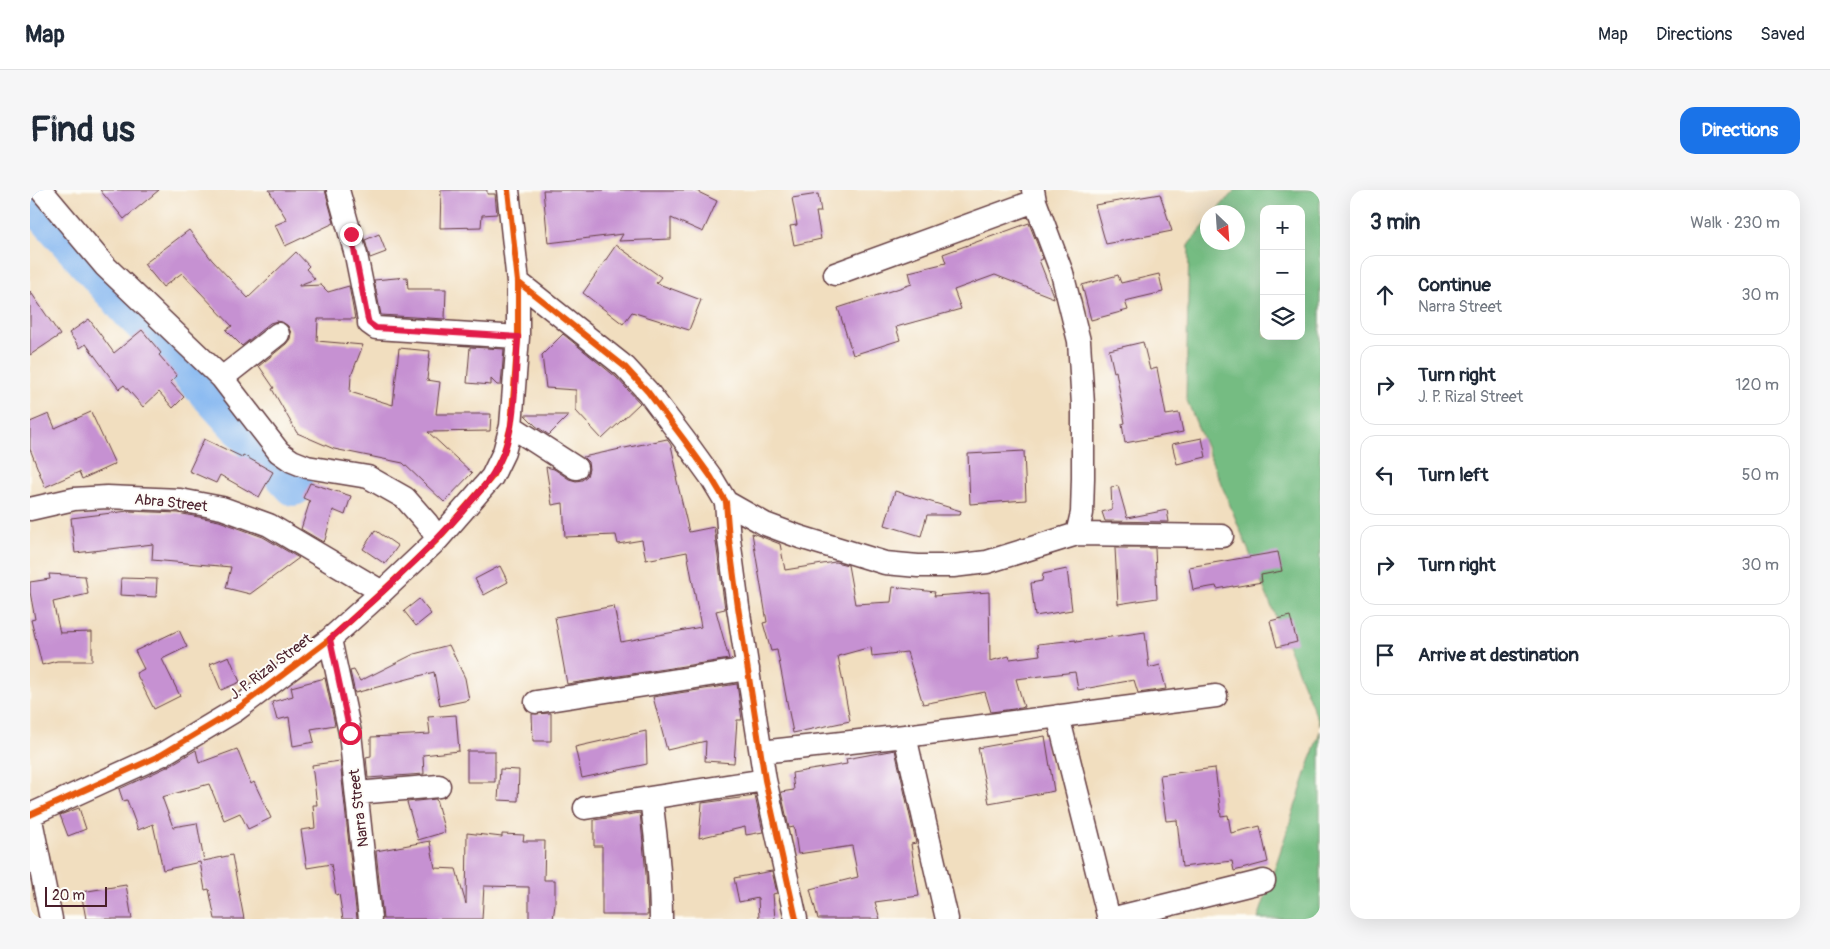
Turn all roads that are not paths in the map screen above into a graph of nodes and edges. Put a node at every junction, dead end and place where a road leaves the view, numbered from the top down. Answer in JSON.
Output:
{"nodes":[{"id":1,"x":41,"y":190,"type":"edge"},
{"id":2,"x":338,"y":190,"type":"edge"},
{"id":3,"x":508,"y":190,"type":"edge"},
{"id":4,"x":1034,"y":196,"type":"edge"},
{"id":5,"x":835,"y":274,"type":"dead end"},
{"id":6,"x":518,"y":282,"type":"junction"},
{"id":7,"x":278,"y":334,"type":"dead end"},
{"id":8,"x":518,"y":337,"type":"junction"},
{"id":9,"x":222,"y":378,"type":"junction"},
{"id":10,"x":511,"y":426,"type":"junction"},
{"id":11,"x":576,"y":468,"type":"dead end"},
{"id":12,"x":726,"y":502,"type":"junction"},
{"id":13,"x":30,"y":509,"type":"edge"},
{"id":14,"x":1077,"y":534,"type":"junction"},
{"id":15,"x":1222,"y":536,"type":"dead end"},
{"id":16,"x":438,"y":539,"type":"junction"},
{"id":17,"x":382,"y":592,"type":"junction"},
{"id":18,"x":330,"y":639,"type":"junction"},
{"id":19,"x":748,"y":669,"type":"junction"},
{"id":20,"x":1216,"y":696,"type":"dead end"},
{"id":21,"x":536,"y":702,"type":"dead end"},
{"id":22,"x":1058,"y":716,"type":"junction"},
{"id":23,"x":905,"y":736,"type":"junction"},
{"id":24,"x":761,"y":752,"type":"junction"},
{"id":25,"x":766,"y":780,"type":"junction"},
{"id":26,"x":439,"y":786,"type":"dead end"},
{"id":27,"x":357,"y":793,"type":"junction"},
{"id":28,"x":651,"y":798,"type":"junction"},
{"id":29,"x":585,"y":808,"type":"dead end"},
{"id":30,"x":30,"y":815,"type":"edge"},
{"id":31,"x":1264,"y":881,"type":"dead end"},
{"id":32,"x":51,"y":919,"type":"edge"},
{"id":33,"x":370,"y":919,"type":"edge"},
{"id":34,"x":661,"y":919,"type":"edge"},
{"id":35,"x":796,"y":919,"type":"edge"},
{"id":36,"x":947,"y":919,"type":"edge"},
{"id":37,"x":1110,"y":919,"type":"edge"}],
"edges":[{"from":1,"to":9,"type":"street"},
{"from":2,"to":8,"type":"street"},
{"from":3,"to":6,"type":"street","name":"J. P. Rizal Street"},
{"from":4,"to":5,"type":"street"},
{"from":4,"to":14,"type":"street"},
{"from":6,"to":8,"type":"street","name":"J. P. Rizal Street"},
{"from":6,"to":12,"type":"street"},
{"from":7,"to":9,"type":"street"},
{"from":8,"to":10,"type":"street","name":"J. P. Rizal Street"},
{"from":9,"to":16,"type":"street"},
{"from":10,"to":11,"type":"street"},
{"from":10,"to":16,"type":"street","name":"J. P. Rizal Street"},
{"from":12,"to":14,"type":"street"},
{"from":12,"to":19,"type":"street"},
{"from":13,"to":17,"type":"street","name":"Abra Street"},
{"from":14,"to":15,"type":"street"},
{"from":16,"to":17,"type":"street","name":"J. P. Rizal Street"},
{"from":17,"to":18,"type":"street","name":"J. P. Rizal Street"},
{"from":18,"to":27,"type":"street","name":"Narra Street"},
{"from":18,"to":30,"type":"street","name":"J. P. Rizal Street"},
{"from":19,"to":21,"type":"street"},
{"from":19,"to":24,"type":"street"},
{"from":20,"to":22,"type":"street"},
{"from":22,"to":23,"type":"street"},
{"from":22,"to":37,"type":"street"},
{"from":23,"to":24,"type":"street"},
{"from":23,"to":36,"type":"street"},
{"from":24,"to":25,"type":"street"},
{"from":25,"to":28,"type":"street"},
{"from":25,"to":35,"type":"street"},
{"from":26,"to":27,"type":"street"},
{"from":27,"to":33,"type":"street","name":"Narra Street"},
{"from":28,"to":29,"type":"street"},
{"from":28,"to":34,"type":"street"},
{"from":30,"to":32,"type":"street"},
{"from":31,"to":37,"type":"street"}]}
